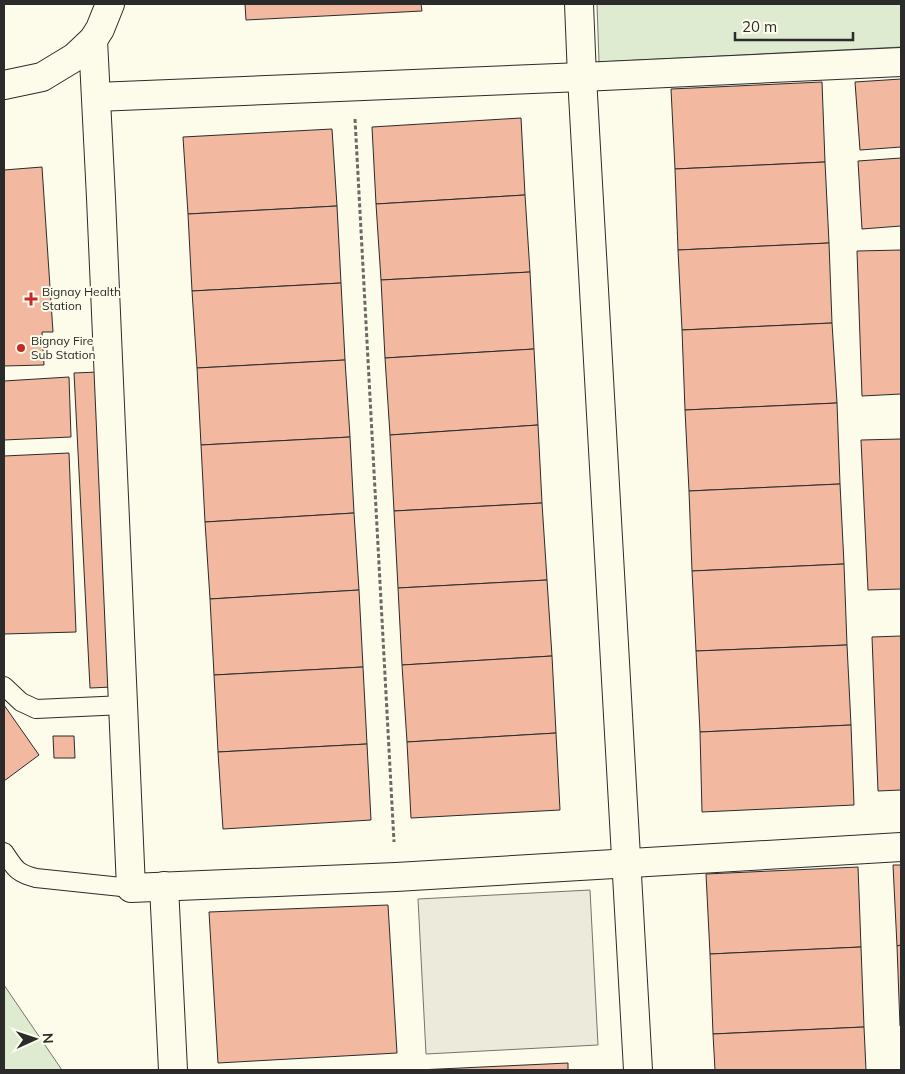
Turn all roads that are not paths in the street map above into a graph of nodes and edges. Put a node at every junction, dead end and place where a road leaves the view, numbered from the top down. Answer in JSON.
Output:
{"nodes":[{"id":1,"x":110,"y":4,"type":"edge"},
{"id":2,"x":579,"y":4,"type":"edge"},
{"id":3,"x":93,"y":40,"type":"junction"},
{"id":4,"x":901,"y":62,"type":"edge"},
{"id":5,"x":582,"y":77,"type":"junction"},
{"id":6,"x":4,"y":85,"type":"edge"},
{"id":7,"x":96,"y":97,"type":"junction"},
{"id":8,"x":4,"y":686,"type":"edge"},
{"id":9,"x":124,"y":705,"type":"junction"},
{"id":10,"x":901,"y":847,"type":"edge"},
{"id":11,"x":4,"y":852,"type":"edge"},
{"id":12,"x":627,"y":863,"type":"junction"},
{"id":13,"x":164,"y":886,"type":"junction"},
{"id":14,"x":131,"y":888,"type":"junction"},
{"id":15,"x":173,"y":1070,"type":"edge"},
{"id":16,"x":638,"y":1070,"type":"edge"}],
"edges":[{"from":1,"to":3,"type":"street"},
{"from":2,"to":5,"type":"street"},
{"from":3,"to":6,"type":"street"},
{"from":3,"to":7,"type":"street"},
{"from":4,"to":5,"type":"street"},
{"from":5,"to":7,"type":"street"},
{"from":5,"to":12,"type":"street"},
{"from":7,"to":9,"type":"street"},
{"from":8,"to":9,"type":"lane"},
{"from":9,"to":14,"type":"street"},
{"from":10,"to":12,"type":"street"},
{"from":11,"to":14,"type":"lane"},
{"from":12,"to":13,"type":"street"},
{"from":12,"to":16,"type":"street"},
{"from":13,"to":14,"type":"street"},
{"from":13,"to":15,"type":"street"}]}
